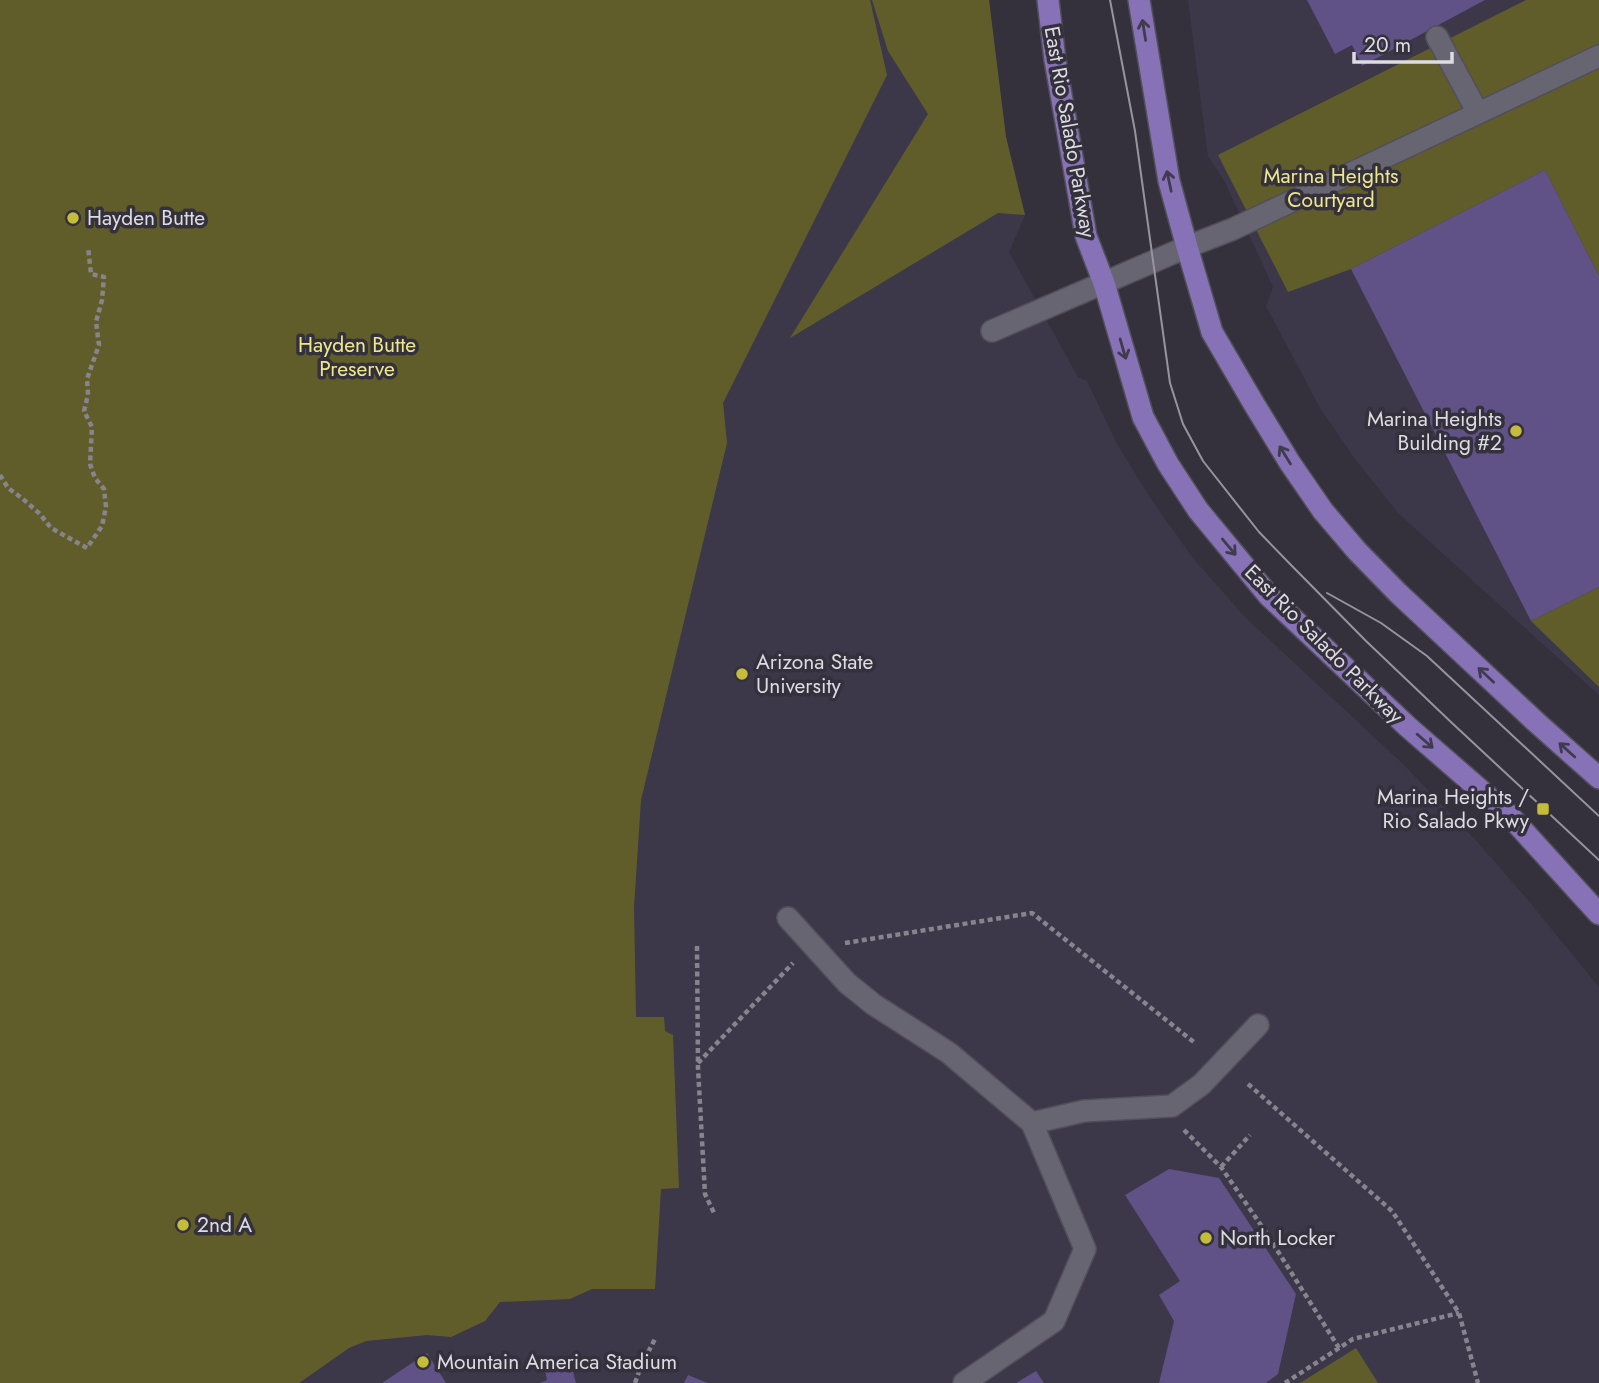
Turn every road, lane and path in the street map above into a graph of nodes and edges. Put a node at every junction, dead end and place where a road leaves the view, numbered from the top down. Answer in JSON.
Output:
{"nodes":[{"id":1,"x":1048,"y":0,"type":"edge"},
{"id":2,"x":1139,"y":0,"type":"edge"},
{"id":3,"x":1437,"y":37,"type":"dead end"},
{"id":4,"x":1599,"y":56,"type":"edge"},
{"id":5,"x":1478,"y":113,"type":"junction"},
{"id":6,"x":88,"y":247,"type":"dead end"},
{"id":7,"x":1186,"y":247,"type":"junction"},
{"id":8,"x":1104,"y":283,"type":"junction"},
{"id":9,"x":992,"y":331,"type":"dead end"},
{"id":10,"x":0,"y":475,"type":"edge"},
{"id":11,"x":1599,"y":778,"type":"edge"},
{"id":12,"x":1599,"y":914,"type":"edge"},
{"id":13,"x":788,"y":918,"type":"dead end"},
{"id":14,"x":697,"y":946,"type":"dead end"},
{"id":15,"x":815,"y":948,"type":"junction"},
{"id":16,"x":1258,"y":1025,"type":"dead end"},
{"id":17,"x":1195,"y":1043,"type":"dead end"},
{"id":18,"x":698,"y":1063,"type":"junction"},
{"id":19,"x":1248,"y":1084,"type":"dead end"},
{"id":20,"x":1161,"y":1107,"type":"junction"},
{"id":21,"x":1032,"y":1123,"type":"junction"},
{"id":22,"x":1250,"y":1135,"type":"dead end"},
{"id":23,"x":1221,"y":1167,"type":"junction"},
{"id":24,"x":714,"y":1213,"type":"dead end"},
{"id":25,"x":1459,"y":1313,"type":"junction"},
{"id":26,"x":656,"y":1337,"type":"dead end"},
{"id":27,"x":1339,"y":1348,"type":"junction"},
{"id":28,"x":635,"y":1383,"type":"edge"},
{"id":29,"x":964,"y":1383,"type":"edge"},
{"id":30,"x":1285,"y":1383,"type":"edge"},
{"id":31,"x":1478,"y":1383,"type":"edge"}],
"edges":[{"from":1,"to":8,"type":"main road","name":"East Rio Salado Parkway"},
{"from":7,"to":2,"type":"main road","one_way":true},
{"from":3,"to":5,"type":"lane"},
{"from":4,"to":5,"type":"lane"},
{"from":5,"to":7,"type":"lane"},
{"from":6,"to":10,"type":"path"},
{"from":7,"to":8,"type":"lane"},
{"from":11,"to":7,"type":"main road","one_way":true},
{"from":8,"to":9,"type":"lane"},
{"from":8,"to":12,"type":"main road","name":"East Rio Salado Parkway","one_way":true},
{"from":13,"to":15,"type":"lane"},
{"from":14,"to":18,"type":"path"},
{"from":15,"to":17,"type":"path"},
{"from":15,"to":18,"type":"path"},
{"from":15,"to":21,"type":"lane"},
{"from":16,"to":20,"type":"lane"},
{"from":18,"to":24,"type":"path"},
{"from":19,"to":25,"type":"path"},
{"from":20,"to":21,"type":"lane"},
{"from":20,"to":23,"type":"path"},
{"from":21,"to":29,"type":"lane"},
{"from":22,"to":23,"type":"path"},
{"from":23,"to":27,"type":"path"},
{"from":25,"to":27,"type":"path"},
{"from":25,"to":31,"type":"path"},
{"from":26,"to":28,"type":"path"},
{"from":27,"to":30,"type":"path"}]}
